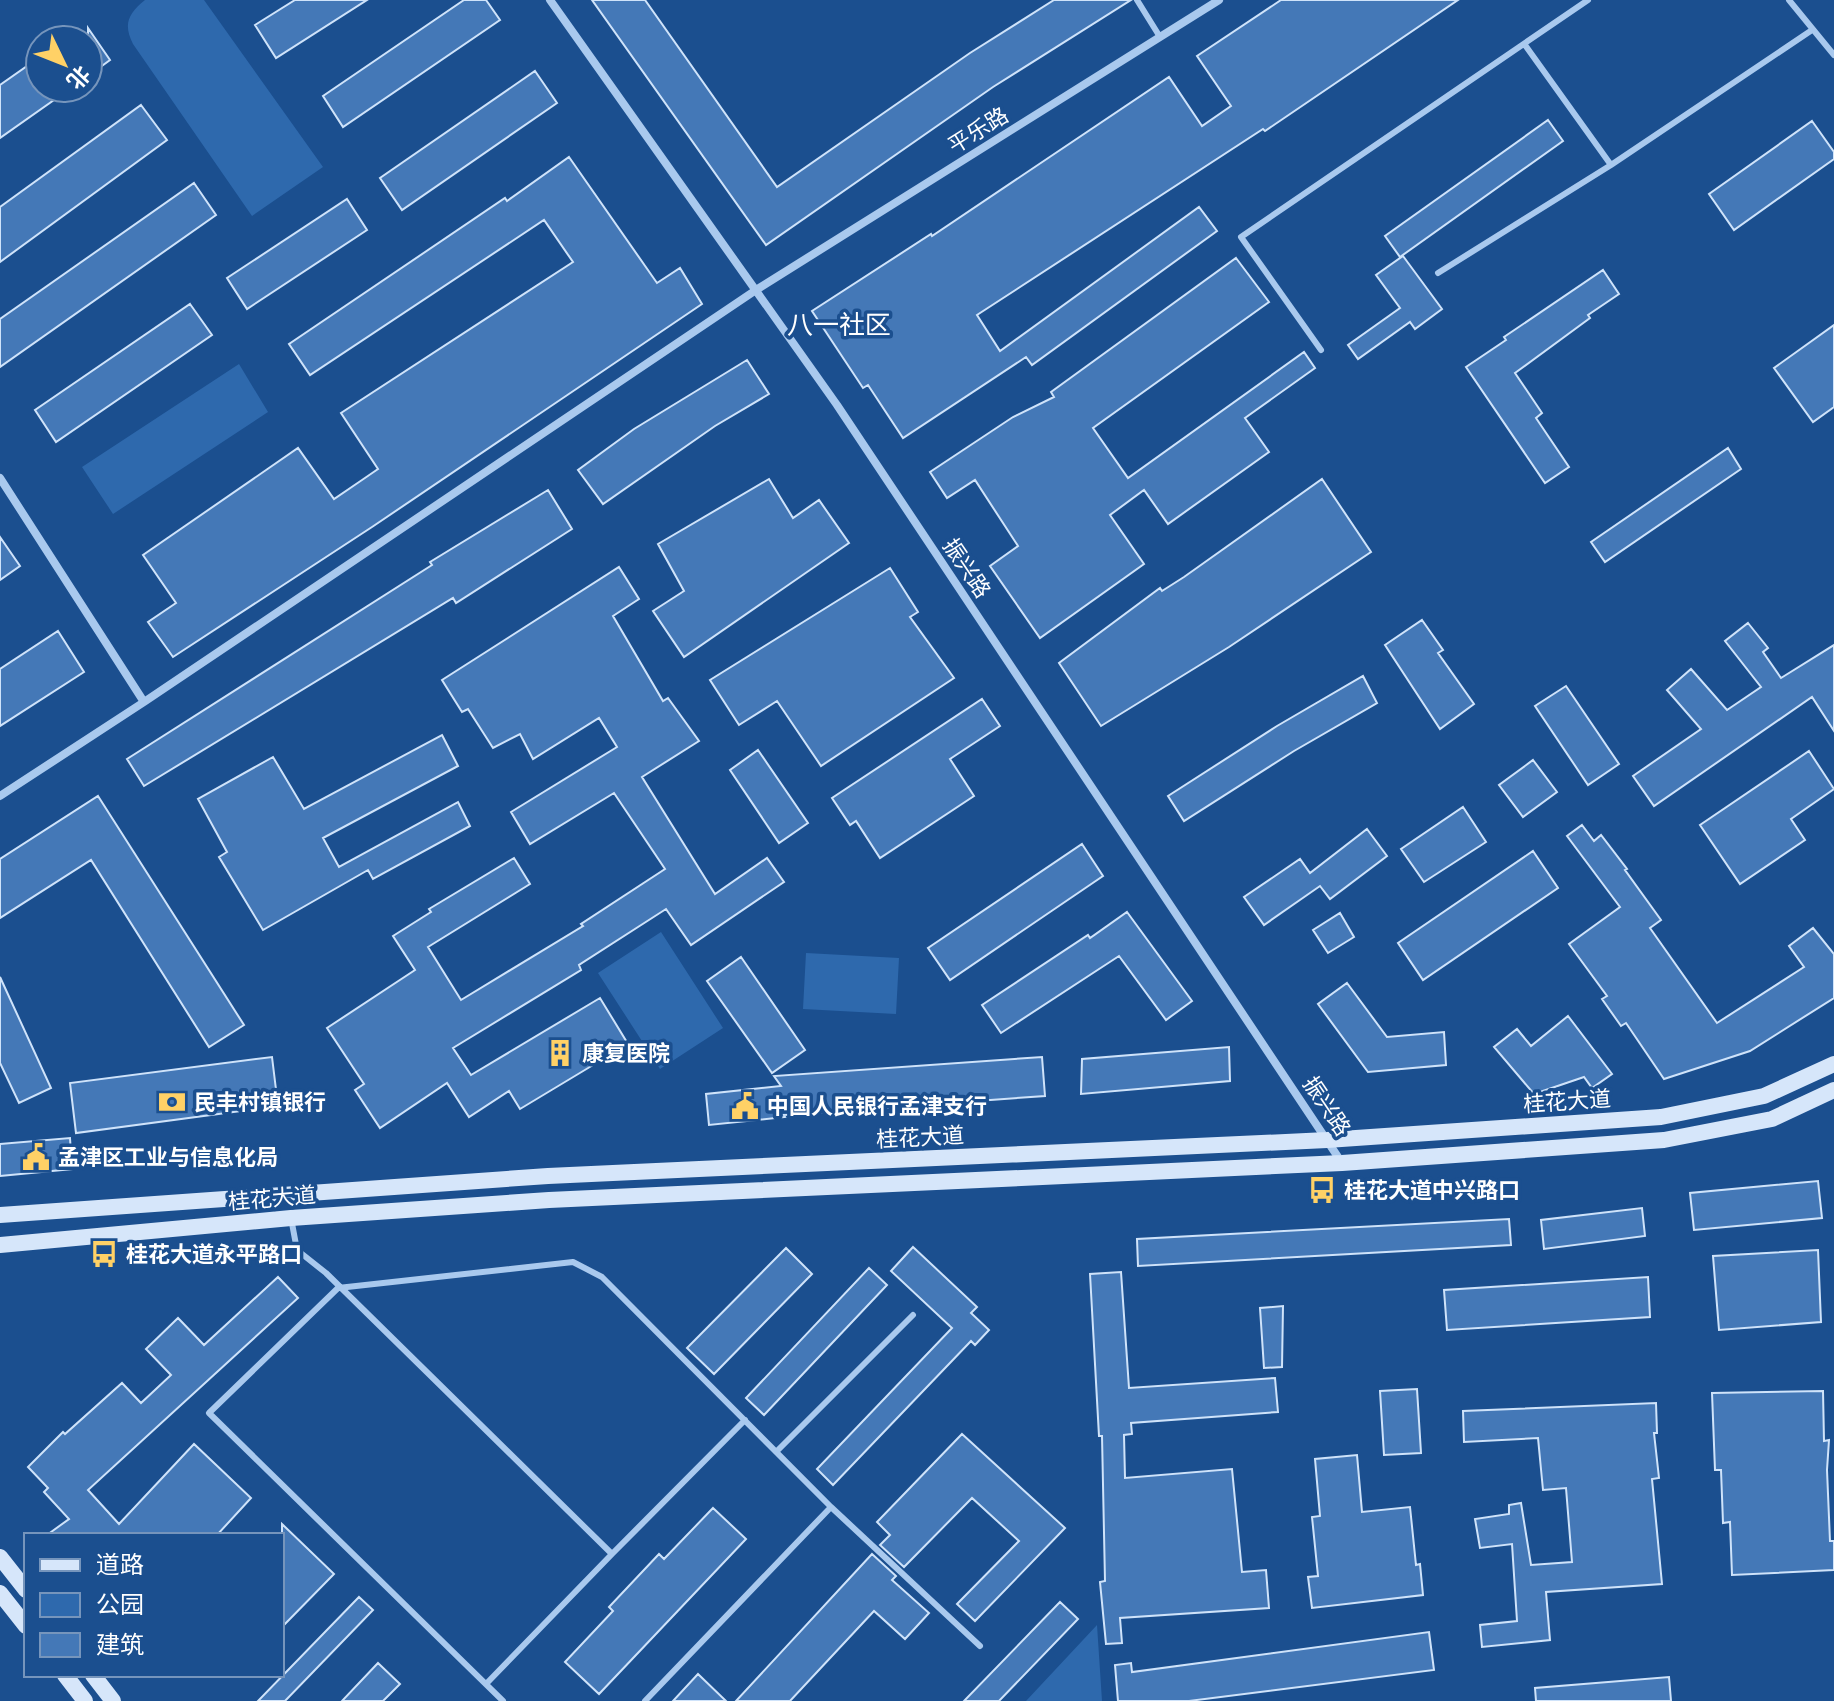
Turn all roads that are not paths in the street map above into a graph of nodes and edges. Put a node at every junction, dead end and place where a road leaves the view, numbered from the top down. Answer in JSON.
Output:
{"nodes":[{"id":1,"x":550,"y":0,"type":"edge"},
{"id":2,"x":1137,"y":0,"type":"edge"},
{"id":3,"x":1219,"y":0,"type":"edge"},
{"id":4,"x":1588,"y":0,"type":"edge"},
{"id":5,"x":1789,"y":0,"type":"edge"},
{"id":6,"x":1812,"y":30,"type":"junction"},
{"id":7,"x":1160,"y":37,"type":"junction"},
{"id":8,"x":1525,"y":45,"type":"junction"},
{"id":9,"x":1834,"y":55,"type":"edge"},
{"id":10,"x":1611,"y":165,"type":"junction"},
{"id":11,"x":1438,"y":273,"type":"dead end"},
{"id":12,"x":756,"y":290,"type":"junction"},
{"id":13,"x":1321,"y":350,"type":"dead end"},
{"id":14,"x":0,"y":478,"type":"edge"},
{"id":15,"x":144,"y":702,"type":"junction"},
{"id":16,"x":0,"y":796,"type":"edge"},
{"id":17,"x":1834,"y":1064,"type":"edge"},
{"id":18,"x":1834,"y":1090,"type":"edge"},
{"id":19,"x":1327,"y":1140,"type":"junction"},
{"id":20,"x":1342,"y":1163,"type":"junction"},
{"id":21,"x":0,"y":1215,"type":"edge"},
{"id":22,"x":291,"y":1218,"type":"junction"},
{"id":23,"x":0,"y":1245,"type":"edge"},
{"id":24,"x":338,"y":1288,"type":"junction"},
{"id":25,"x":913,"y":1315,"type":"dead end"},
{"id":26,"x":745,"y":1420,"type":"junction"},
{"id":27,"x":776,"y":1452,"type":"junction"},
{"id":28,"x":831,"y":1507,"type":"junction"},
{"id":29,"x":612,"y":1554,"type":"junction"},
{"id":30,"x":0,"y":1557,"type":"edge"},
{"id":31,"x":24,"y":1587,"type":"edge"},
{"id":32,"x":0,"y":1593,"type":"edge"},
{"id":33,"x":24,"y":1623,"type":"edge"},
{"id":34,"x":980,"y":1646,"type":"dead end"},
{"id":35,"x":67,"y":1677,"type":"edge"},
{"id":36,"x":95,"y":1677,"type":"edge"},
{"id":37,"x":486,"y":1684,"type":"junction"},
{"id":38,"x":85,"y":1701,"type":"edge"},
{"id":39,"x":113,"y":1701,"type":"edge"},
{"id":40,"x":503,"y":1701,"type":"edge"},
{"id":41,"x":645,"y":1701,"type":"edge"}],
"edges":[{"from":1,"to":12,"type":"street","name":"振兴路"},
{"from":2,"to":7,"type":"lane"},
{"from":3,"to":7,"type":"street","name":"平乐路"},
{"from":4,"to":8,"type":"lane"},
{"from":5,"to":6,"type":"lane"},
{"from":6,"to":9,"type":"lane"},
{"from":6,"to":10,"type":"lane"},
{"from":7,"to":12,"type":"street","name":"平乐路"},
{"from":8,"to":10,"type":"lane"},
{"from":8,"to":13,"type":"lane"},
{"from":10,"to":11,"type":"lane"},
{"from":12,"to":15,"type":"street","name":"平乐路"},
{"from":12,"to":19,"type":"street","name":"振兴路"},
{"from":14,"to":15,"type":"street"},
{"from":15,"to":16,"type":"street","name":"平乐路"},
{"from":17,"to":19,"type":"main road","name":"桂花大道"},
{"from":18,"to":20,"type":"main road","name":"桂花大道"},
{"from":19,"to":20,"type":"street","name":"振兴路"},
{"from":19,"to":21,"type":"main road","name":"桂花大道"},
{"from":20,"to":22,"type":"main road","name":"桂花大道"},
{"from":22,"to":23,"type":"main road","name":"桂花大道"},
{"from":22,"to":24,"type":"lane"},
{"from":24,"to":26,"type":"lane"},
{"from":24,"to":29,"type":"lane"},
{"from":24,"to":37,"type":"lane"},
{"from":25,"to":27,"type":"lane"},
{"from":26,"to":27,"type":"lane"},
{"from":26,"to":29,"type":"lane"},
{"from":27,"to":28,"type":"lane"},
{"from":28,"to":34,"type":"lane"},
{"from":28,"to":41,"type":"lane"},
{"from":29,"to":37,"type":"lane"},
{"from":30,"to":31,"type":"main road"},
{"from":32,"to":33,"type":"main road"},
{"from":35,"to":38,"type":"main road"},
{"from":36,"to":39,"type":"main road"},
{"from":37,"to":40,"type":"lane"}]}
